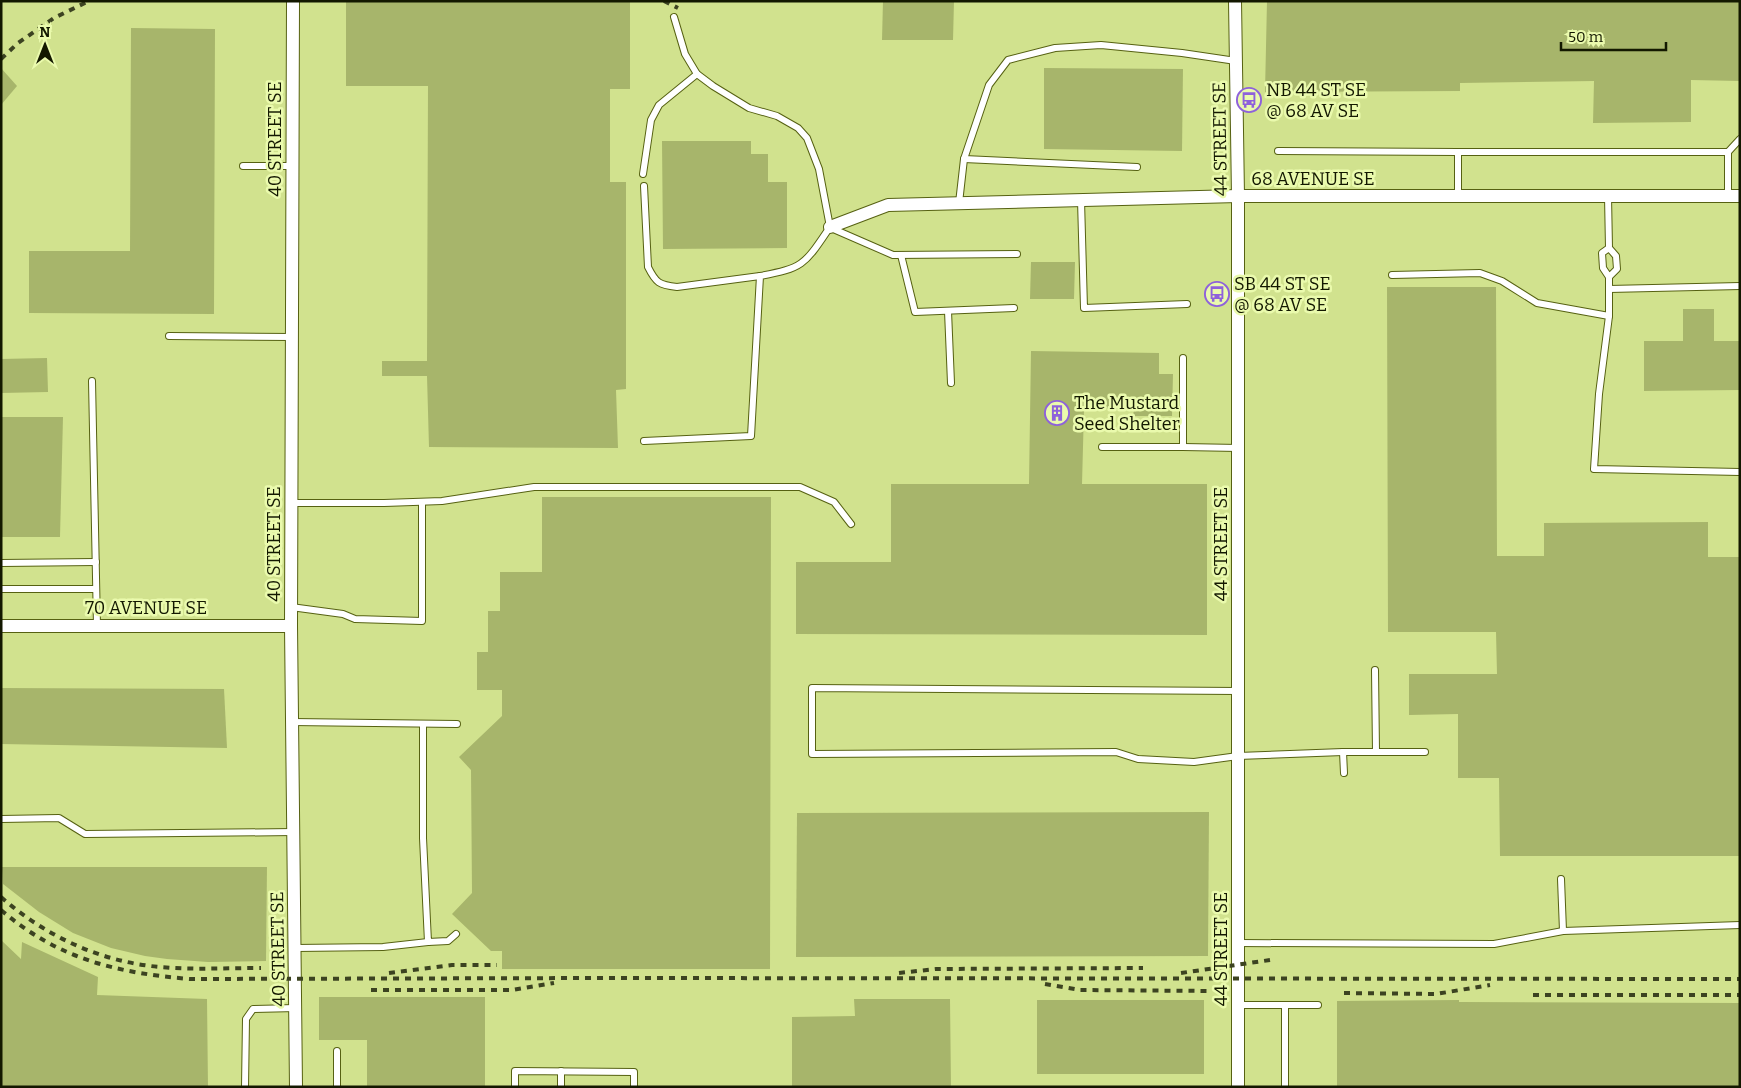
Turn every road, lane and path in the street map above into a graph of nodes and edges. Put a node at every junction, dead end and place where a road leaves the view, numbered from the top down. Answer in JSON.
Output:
{"nodes":[{"id":1,"x":293,"y":1,"type":"edge"},
{"id":2,"x":1235,"y":1,"type":"edge"},
{"id":3,"x":674,"y":17,"type":"dead end"},
{"id":4,"x":1236,"y":61,"type":"junction"},
{"id":5,"x":697,"y":74,"type":"junction"},
{"id":6,"x":1740,"y":139,"type":"edge"},
{"id":7,"x":1278,"y":151,"type":"dead end"},
{"id":8,"x":1458,"y":152,"type":"junction"},
{"id":9,"x":1728,"y":152,"type":"junction"},
{"id":10,"x":964,"y":159,"type":"junction"},
{"id":11,"x":243,"y":166,"type":"dead end"},
{"id":12,"x":292,"y":166,"type":"junction"},
{"id":13,"x":1137,"y":167,"type":"dead end"},
{"id":14,"x":643,"y":174,"type":"dead end"},
{"id":15,"x":644,"y":186,"type":"dead end"},
{"id":16,"x":1238,"y":196,"type":"junction"},
{"id":17,"x":1458,"y":196,"type":"junction"},
{"id":18,"x":1608,"y":196,"type":"junction"},
{"id":19,"x":1734,"y":196,"type":"edge"},
{"id":20,"x":1082,"y":200,"type":"junction"},
{"id":21,"x":959,"y":203,"type":"junction"},
{"id":22,"x":830,"y":227,"type":"junction"},
{"id":23,"x":1609,"y":248,"type":"junction"},
{"id":24,"x":1018,"y":254,"type":"dead end"},
{"id":25,"x":901,"y":255,"type":"junction"},
{"id":26,"x":1392,"y":275,"type":"dead end"},
{"id":27,"x":760,"y":276,"type":"junction"},
{"id":28,"x":1610,"y":277,"type":"junction"},
{"id":29,"x":1740,"y":286,"type":"edge"},
{"id":30,"x":1609,"y":289,"type":"junction"},
{"id":31,"x":1187,"y":304,"type":"dead end"},
{"id":32,"x":1014,"y":308,"type":"dead end"},
{"id":33,"x":948,"y":311,"type":"junction"},
{"id":34,"x":1609,"y":316,"type":"junction"},
{"id":35,"x":169,"y":336,"type":"dead end"},
{"id":36,"x":292,"y":337,"type":"junction"},
{"id":37,"x":1182,"y":358,"type":"dead end"},
{"id":38,"x":92,"y":381,"type":"dead end"},
{"id":39,"x":952,"y":383,"type":"dead end"},
{"id":40,"x":644,"y":441,"type":"dead end"},
{"id":41,"x":1183,"y":447,"type":"junction"},
{"id":42,"x":1102,"y":448,"type":"dead end"},
{"id":43,"x":1238,"y":448,"type":"junction"},
{"id":44,"x":1740,"y":472,"type":"edge"},
{"id":45,"x":422,"y":502,"type":"junction"},
{"id":46,"x":291,"y":503,"type":"junction"},
{"id":47,"x":851,"y":524,"type":"dead end"},
{"id":48,"x":96,"y":562,"type":"junction"},
{"id":49,"x":1,"y":563,"type":"edge"},
{"id":50,"x":1,"y":589,"type":"edge"},
{"id":51,"x":96,"y":589,"type":"junction"},
{"id":52,"x":291,"y":607,"type":"junction"},
{"id":53,"x":1,"y":626,"type":"edge"},
{"id":54,"x":97,"y":626,"type":"junction"},
{"id":55,"x":291,"y":626,"type":"junction"},
{"id":56,"x":1376,"y":670,"type":"dead end"},
{"id":57,"x":1239,"y":691,"type":"junction"},
{"id":58,"x":292,"y":722,"type":"junction"},
{"id":59,"x":423,"y":724,"type":"junction"},
{"id":60,"x":457,"y":724,"type":"dead end"},
{"id":61,"x":1343,"y":752,"type":"junction"},
{"id":62,"x":1376,"y":752,"type":"junction"},
{"id":63,"x":1425,"y":752,"type":"dead end"},
{"id":64,"x":1238,"y":756,"type":"junction"},
{"id":65,"x":1344,"y":773,"type":"dead end"},
{"id":66,"x":1,"y":819,"type":"edge"},
{"id":67,"x":294,"y":832,"type":"junction"},
{"id":68,"x":1561,"y":879,"type":"dead end"},
{"id":69,"x":1740,"y":925,"type":"edge"},
{"id":70,"x":1564,"y":931,"type":"junction"},
{"id":71,"x":456,"y":934,"type":"dead end"},
{"id":72,"x":428,"y":942,"type":"junction"},
{"id":73,"x":1239,"y":943,"type":"junction"},
{"id":74,"x":296,"y":948,"type":"junction"},
{"id":75,"x":1239,"y":1005,"type":"junction"},
{"id":76,"x":1285,"y":1005,"type":"junction"},
{"id":77,"x":1318,"y":1005,"type":"dead end"},
{"id":78,"x":296,"y":1008,"type":"junction"},
{"id":79,"x":337,"y":1051,"type":"dead end"},
{"id":80,"x":561,"y":1071,"type":"junction"},
{"id":81,"x":245,"y":1087,"type":"edge"},
{"id":82,"x":296,"y":1087,"type":"edge"},
{"id":83,"x":337,"y":1087,"type":"edge"},
{"id":84,"x":515,"y":1087,"type":"edge"},
{"id":85,"x":561,"y":1087,"type":"edge"},
{"id":86,"x":634,"y":1087,"type":"edge"},
{"id":87,"x":1238,"y":1087,"type":"edge"},
{"id":88,"x":1285,"y":1087,"type":"edge"}],
"edges":[{"from":1,"to":12,"type":"street","name":"40 STREET SE"},
{"from":2,"to":4,"type":"street","name":"44 STREET SE"},
{"from":3,"to":5,"type":"lane"},
{"from":4,"to":10,"type":"lane"},
{"from":4,"to":16,"type":"street","name":"44 STREET SE"},
{"from":5,"to":14,"type":"lane"},
{"from":5,"to":22,"type":"lane"},
{"from":6,"to":9,"type":"lane"},
{"from":7,"to":8,"type":"lane"},
{"from":8,"to":9,"type":"lane"},
{"from":8,"to":17,"type":"lane"},
{"from":9,"to":19,"type":"lane"},
{"from":10,"to":13,"type":"lane"},
{"from":10,"to":21,"type":"lane"},
{"from":11,"to":12,"type":"lane"},
{"from":12,"to":36,"type":"street","name":"40 STREET SE"},
{"from":15,"to":27,"type":"lane"},
{"from":16,"to":17,"type":"street","name":"68 AVENUE SE"},
{"from":16,"to":20,"type":"street","name":"68 AVENUE SE"},
{"from":16,"to":43,"type":"street","name":"44 STREET SE"},
{"from":17,"to":18,"type":"street","name":"68 AVENUE SE"},
{"from":18,"to":19,"type":"street","name":"68 AVENUE SE"},
{"from":18,"to":23,"type":"lane"},
{"from":20,"to":21,"type":"street","name":"68 AVENUE SE"},
{"from":20,"to":31,"type":"lane"},
{"from":21,"to":22,"type":"street","name":"68 AVENUE SE"},
{"from":22,"to":25,"type":"lane"},
{"from":22,"to":27,"type":"lane"},
{"from":23,"to":28,"type":"lane"},
{"from":23,"to":28,"type":"lane"},
{"from":24,"to":25,"type":"lane"},
{"from":25,"to":33,"type":"lane"},
{"from":26,"to":34,"type":"lane"},
{"from":27,"to":40,"type":"lane"},
{"from":28,"to":30,"type":"lane"},
{"from":29,"to":30,"type":"lane"},
{"from":30,"to":34,"type":"lane"},
{"from":32,"to":33,"type":"lane"},
{"from":33,"to":39,"type":"lane"},
{"from":34,"to":44,"type":"lane"},
{"from":35,"to":36,"type":"lane"},
{"from":36,"to":46,"type":"street","name":"40 STREET SE"},
{"from":37,"to":41,"type":"lane"},
{"from":38,"to":48,"type":"lane"},
{"from":41,"to":42,"type":"lane"},
{"from":41,"to":43,"type":"lane"},
{"from":43,"to":57,"type":"street","name":"44 STREET SE"},
{"from":45,"to":46,"type":"lane"},
{"from":45,"to":47,"type":"lane"},
{"from":45,"to":52,"type":"lane"},
{"from":46,"to":52,"type":"street","name":"40 STREET SE"},
{"from":48,"to":49,"type":"lane"},
{"from":48,"to":51,"type":"lane"},
{"from":50,"to":51,"type":"lane"},
{"from":51,"to":54,"type":"lane"},
{"from":52,"to":55,"type":"street","name":"40 STREET SE"},
{"from":53,"to":54,"type":"street","name":"70 AVENUE SE"},
{"from":54,"to":55,"type":"street","name":"70 AVENUE SE"},
{"from":55,"to":58,"type":"street","name":"40 STREET SE"},
{"from":56,"to":62,"type":"lane"},
{"from":57,"to":64,"type":"street","name":"44 STREET SE"},
{"from":57,"to":64,"type":"lane"},
{"from":58,"to":59,"type":"lane"},
{"from":58,"to":67,"type":"street","name":"40 STREET SE"},
{"from":59,"to":60,"type":"lane"},
{"from":59,"to":72,"type":"lane"},
{"from":61,"to":62,"type":"lane"},
{"from":61,"to":64,"type":"lane"},
{"from":61,"to":65,"type":"lane"},
{"from":62,"to":63,"type":"lane"},
{"from":64,"to":73,"type":"street","name":"44 STREET SE"},
{"from":66,"to":67,"type":"lane"},
{"from":67,"to":74,"type":"street","name":"40 STREET SE"},
{"from":68,"to":70,"type":"lane"},
{"from":69,"to":70,"type":"lane"},
{"from":70,"to":73,"type":"lane"},
{"from":71,"to":72,"type":"lane"},
{"from":72,"to":74,"type":"lane"},
{"from":73,"to":75,"type":"street","name":"44 STREET SE"},
{"from":74,"to":78,"type":"street","name":"40 STREET SE"},
{"from":75,"to":76,"type":"lane"},
{"from":75,"to":87,"type":"street","name":"44 STREET SE"},
{"from":76,"to":77,"type":"lane"},
{"from":76,"to":88,"type":"lane"},
{"from":78,"to":81,"type":"lane"},
{"from":78,"to":82,"type":"street","name":"40 STREET SE"},
{"from":79,"to":83,"type":"lane"},
{"from":80,"to":84,"type":"lane"},
{"from":80,"to":85,"type":"lane"},
{"from":80,"to":86,"type":"lane"}]}
